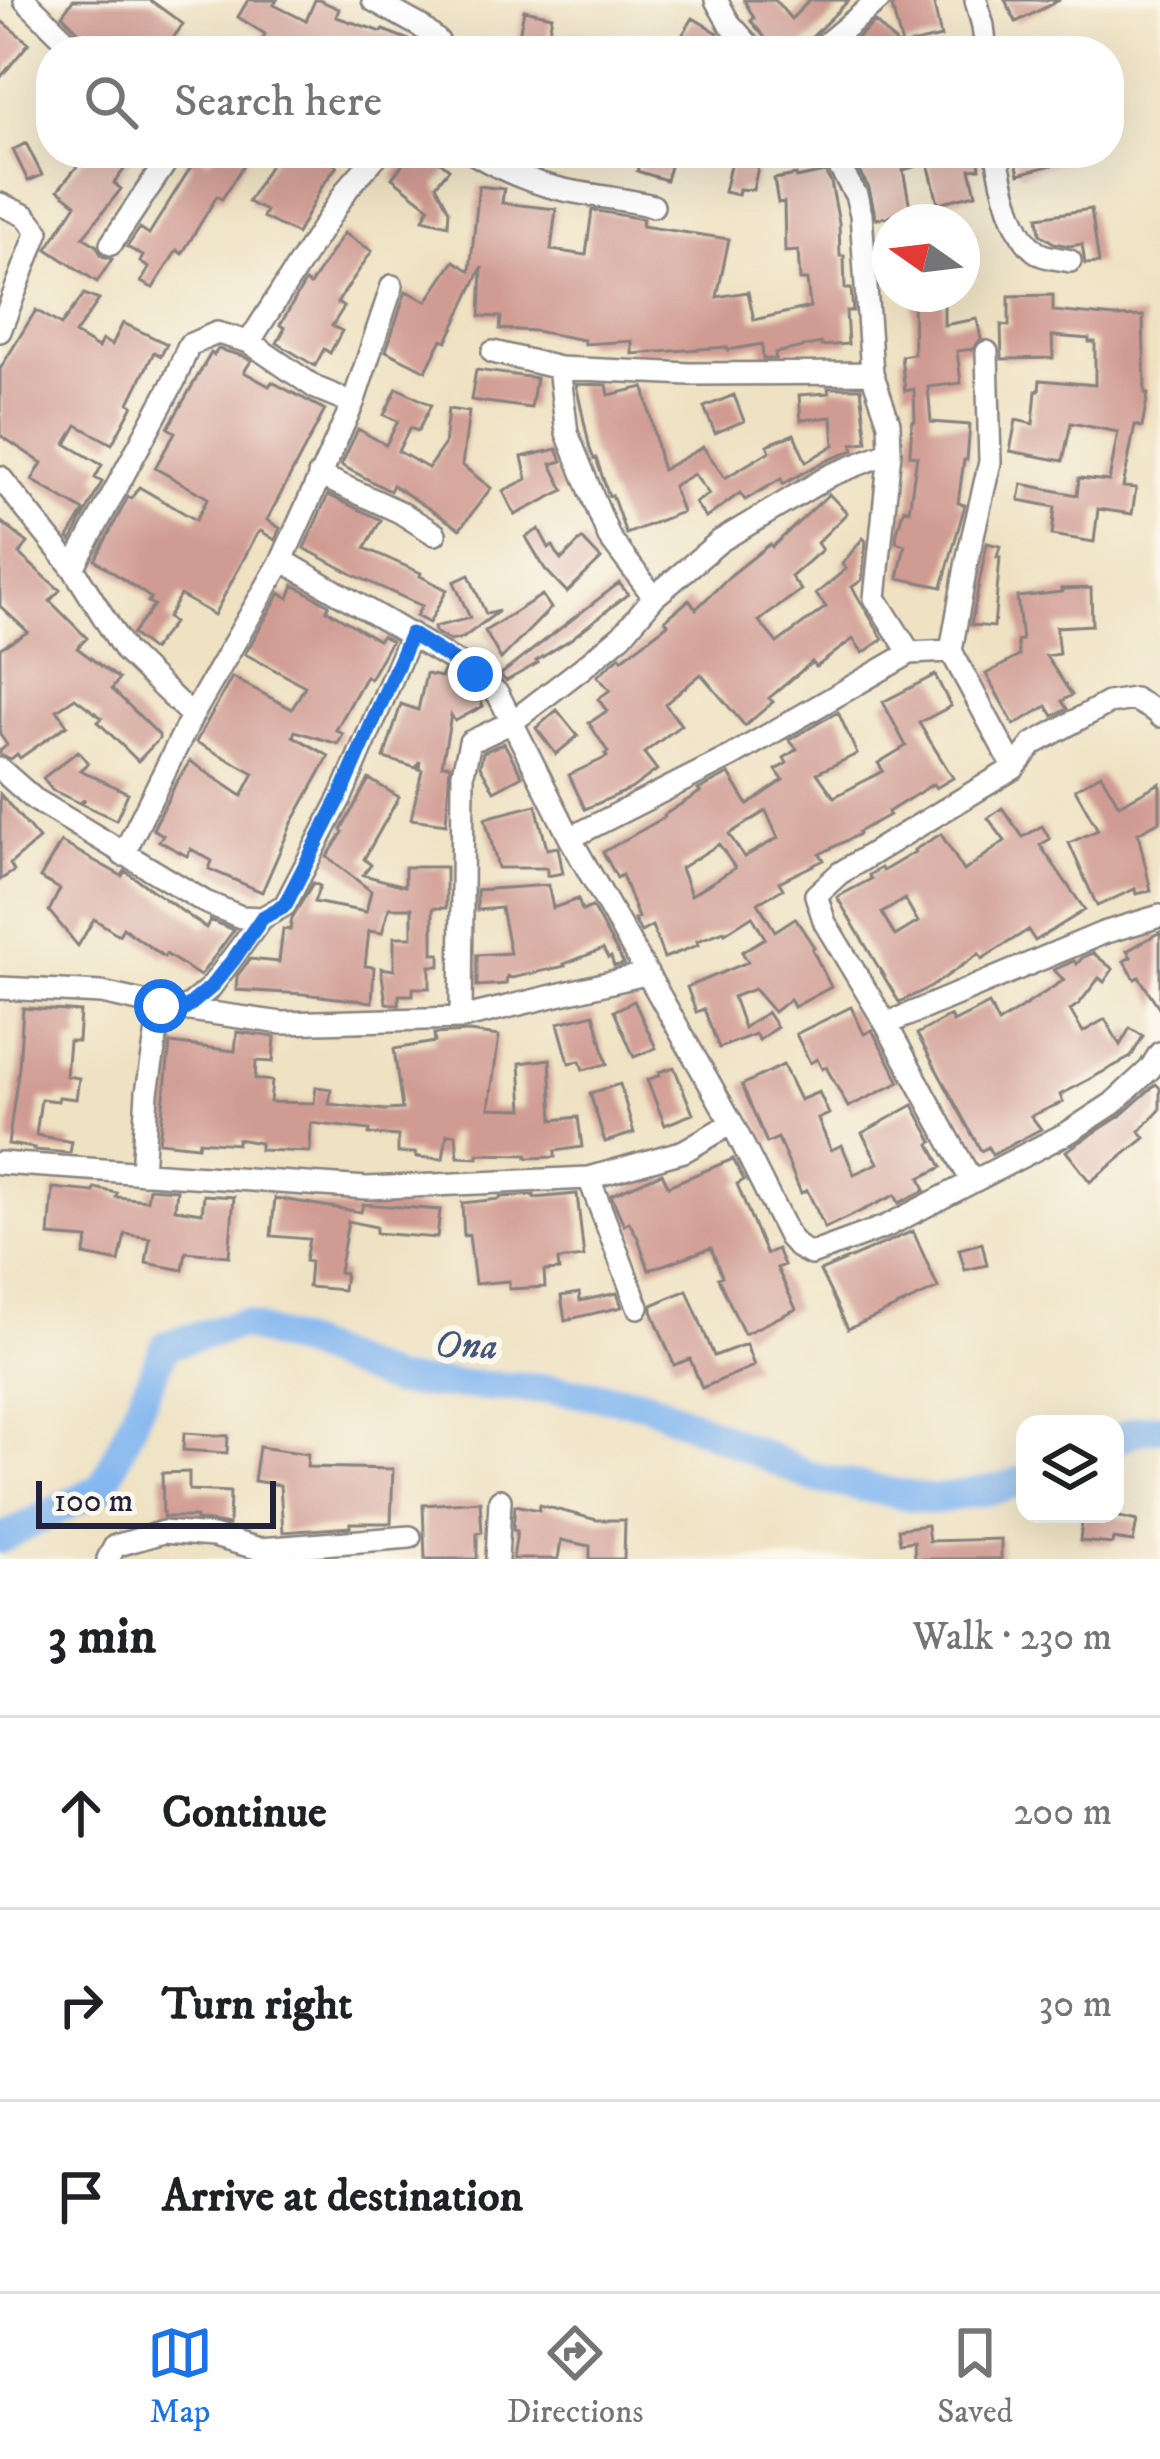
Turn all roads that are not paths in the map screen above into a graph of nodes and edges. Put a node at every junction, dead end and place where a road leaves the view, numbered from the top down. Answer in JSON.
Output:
{"nodes":[{"id":1,"x":25,"y":0,"type":"edge"},
{"id":2,"x":373,"y":0,"type":"edge"},
{"id":3,"x":716,"y":0,"type":"edge"},
{"id":4,"x":879,"y":0,"type":"edge"},
{"id":5,"x":976,"y":0,"type":"edge"},
{"id":6,"x":62,"y":36,"type":"edge"},
{"id":7,"x":432,"y":36,"type":"edge"},
{"id":8,"x":741,"y":36,"type":"edge"},
{"id":9,"x":835,"y":36,"type":"edge"},
{"id":10,"x":983,"y":36,"type":"edge"},
{"id":11,"x":162,"y":168,"type":"edge"},
{"id":12,"x":366,"y":168,"type":"edge"},
{"id":13,"x":497,"y":168,"type":"edge"},
{"id":14,"x":841,"y":168,"type":"edge"},
{"id":15,"x":999,"y":168,"type":"edge"},
{"id":16,"x":0,"y":204,"type":"edge"},
{"id":17,"x":653,"y":206,"type":"dead end"},
{"id":18,"x":111,"y":244,"type":"dead end"},
{"id":19,"x":1070,"y":261,"type":"dead end"},
{"id":20,"x":392,"y":286,"type":"dead end"},
{"id":21,"x":0,"y":331,"type":"edge"},
{"id":22,"x":249,"y":342,"type":"junction"},
{"id":23,"x":493,"y":352,"type":"dead end"},
{"id":24,"x":987,"y":352,"type":"dead end"},
{"id":25,"x":559,"y":368,"type":"junction"},
{"id":26,"x":872,"y":374,"type":"junction"},
{"id":27,"x":353,"y":404,"type":"junction"},
{"id":28,"x":890,"y":452,"type":"junction"},
{"id":29,"x":319,"y":475,"type":"junction"},
{"id":30,"x":0,"y":477,"type":"edge"},
{"id":31,"x":435,"y":534,"type":"dead end"},
{"id":32,"x":282,"y":560,"type":"junction"},
{"id":33,"x":73,"y":568,"type":"junction"},
{"id":34,"x":654,"y":597,"type":"junction"},
{"id":35,"x":411,"y":634,"type":"junction"},
{"id":36,"x":910,"y":652,"type":"junction"},
{"id":37,"x":951,"y":652,"type":"junction"},
{"id":38,"x":192,"y":716,"type":"junction"},
{"id":39,"x":1160,"y":716,"type":"edge"},
{"id":40,"x":512,"y":722,"type":"junction"},
{"id":41,"x":1014,"y":768,"type":"junction"},
{"id":42,"x":0,"y":769,"type":"edge"},
{"id":43,"x":570,"y":838,"type":"junction"},
{"id":44,"x":123,"y":855,"type":"junction"},
{"id":45,"x":1160,"y":916,"type":"edge"},
{"id":46,"x":262,"y":918,"type":"junction"},
{"id":47,"x":645,"y":974,"type":"junction"},
{"id":48,"x":0,"y":988,"type":"edge"},
{"id":49,"x":161,"y":1006,"type":"junction"},
{"id":50,"x":185,"y":1009,"type":"junction"},
{"id":51,"x":461,"y":1018,"type":"junction"},
{"id":52,"x":886,"y":1024,"type":"junction"},
{"id":53,"x":1160,"y":1053,"type":"edge"},
{"id":54,"x":732,"y":1123,"type":"junction"},
{"id":55,"x":0,"y":1163,"type":"edge"},
{"id":56,"x":142,"y":1173,"type":"junction"},
{"id":57,"x":589,"y":1178,"type":"junction"},
{"id":58,"x":971,"y":1180,"type":"junction"},
{"id":59,"x":638,"y":1307,"type":"dead end"},
{"id":60,"x":500,"y":1500,"type":"dead end"},
{"id":61,"x":410,"y":1537,"type":"dead end"},
{"id":62,"x":108,"y":1559,"type":"edge"},
{"id":63,"x":497,"y":1559,"type":"edge"}],
"edges":[{"from":1,"to":6,"type":"street"},
{"from":2,"to":7,"type":"street"},
{"from":3,"to":8,"type":"street"},
{"from":4,"to":9,"type":"street"},
{"from":5,"to":10,"type":"street"},
{"from":11,"to":18,"type":"street"},
{"from":12,"to":22,"type":"street"},
{"from":13,"to":17,"type":"street"},
{"from":14,"to":26,"type":"street"},
{"from":15,"to":19,"type":"street"},
{"from":16,"to":21,"type":"street"},
{"from":20,"to":27,"type":"street"},
{"from":22,"to":27,"type":"street"},
{"from":22,"to":33,"type":"street"},
{"from":23,"to":25,"type":"street"},
{"from":24,"to":37,"type":"street"},
{"from":25,"to":26,"type":"street"},
{"from":25,"to":34,"type":"street"},
{"from":26,"to":28,"type":"street"},
{"from":27,"to":29,"type":"street"},
{"from":28,"to":34,"type":"street"},
{"from":28,"to":36,"type":"street"},
{"from":29,"to":31,"type":"street"},
{"from":29,"to":32,"type":"street"},
{"from":30,"to":33,"type":"street"},
{"from":32,"to":35,"type":"street"},
{"from":32,"to":38,"type":"street"},
{"from":33,"to":38,"type":"street"},
{"from":34,"to":40,"type":"street"},
{"from":35,"to":40,"type":"street"},
{"from":35,"to":46,"type":"street"},
{"from":36,"to":37,"type":"street"},
{"from":36,"to":43,"type":"street"},
{"from":37,"to":41,"type":"street"},
{"from":38,"to":44,"type":"street"},
{"from":39,"to":41,"type":"street"},
{"from":40,"to":43,"type":"street"},
{"from":40,"to":51,"type":"street"},
{"from":41,"to":52,"type":"street"},
{"from":42,"to":44,"type":"street"},
{"from":43,"to":47,"type":"street"},
{"from":44,"to":46,"type":"street"},
{"from":45,"to":52,"type":"street"},
{"from":46,"to":50,"type":"street"},
{"from":47,"to":51,"type":"street"},
{"from":47,"to":54,"type":"street"},
{"from":48,"to":49,"type":"street"},
{"from":49,"to":50,"type":"street"},
{"from":49,"to":56,"type":"street"},
{"from":50,"to":51,"type":"street"},
{"from":52,"to":58,"type":"street"},
{"from":53,"to":58,"type":"street"},
{"from":54,"to":57,"type":"street"},
{"from":54,"to":58,"type":"street"},
{"from":55,"to":56,"type":"street"},
{"from":56,"to":57,"type":"street"},
{"from":57,"to":59,"type":"street"},
{"from":60,"to":63,"type":"street"},
{"from":61,"to":62,"type":"street"}]}
